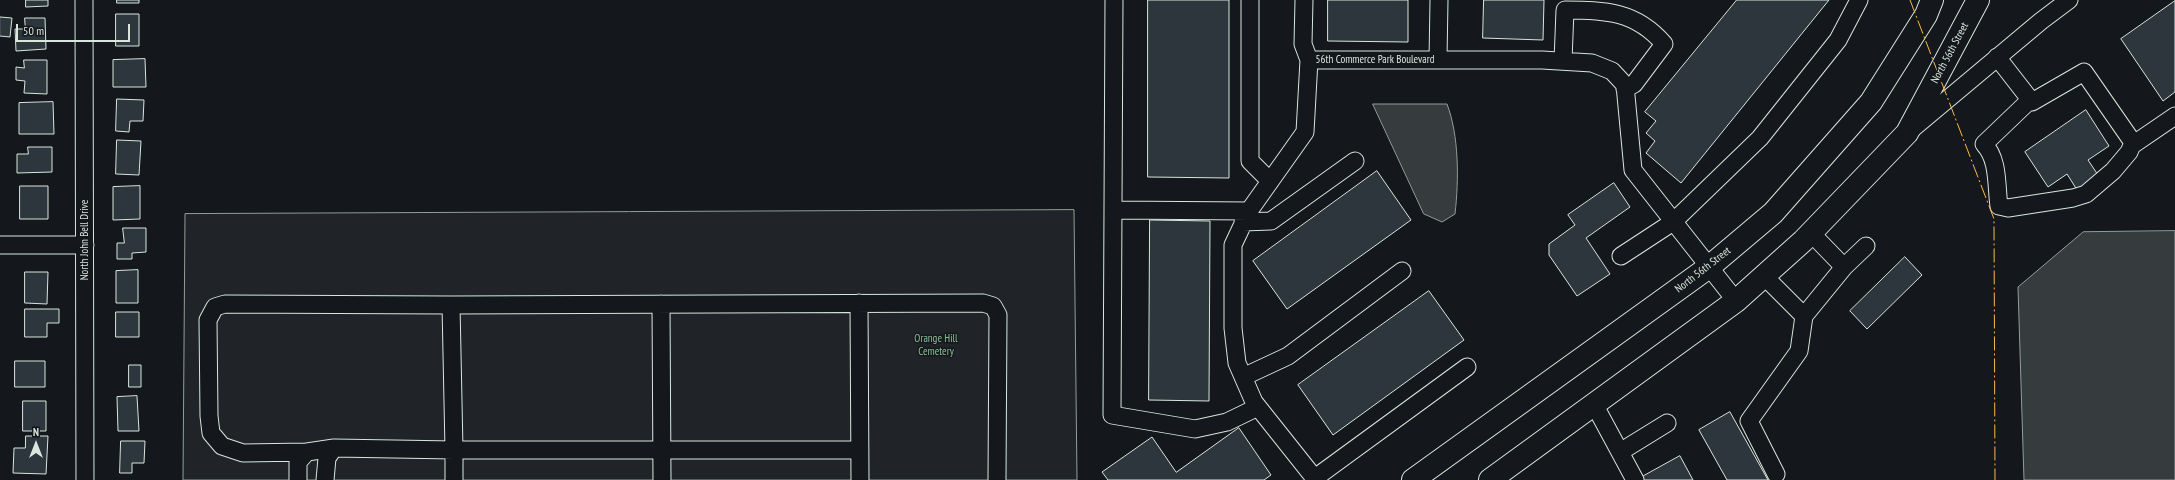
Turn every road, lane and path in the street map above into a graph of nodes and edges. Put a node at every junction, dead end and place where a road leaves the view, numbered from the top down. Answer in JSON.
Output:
{"nodes":[{"id":1,"x":84,"y":0,"type":"edge"},
{"id":2,"x":1114,"y":0,"type":"edge"},
{"id":3,"x":1250,"y":0,"type":"edge"},
{"id":4,"x":1304,"y":0,"type":"edge"},
{"id":5,"x":1439,"y":0,"type":"edge"},
{"id":6,"x":1859,"y":0,"type":"edge"},
{"id":7,"x":1932,"y":0,"type":"edge"},
{"id":8,"x":1978,"y":0,"type":"edge"},
{"id":9,"x":2069,"y":0,"type":"edge"},
{"id":10,"x":1997,"y":57,"type":"junction"},
{"id":11,"x":1309,"y":60,"type":"junction"},
{"id":12,"x":1438,"y":60,"type":"junction"},
{"id":13,"x":1563,"y":61,"type":"junction"},
{"id":14,"x":1625,"y":89,"type":"junction"},
{"id":15,"x":2030,"y":100,"type":"junction"},
{"id":16,"x":2175,"y":116,"type":"edge"},
{"id":17,"x":1907,"y":133,"type":"junction"},
{"id":18,"x":2133,"y":143,"type":"junction"},
{"id":19,"x":1355,"y":161,"type":"dead end"},
{"id":20,"x":1270,"y":182,"type":"junction"},
{"id":21,"x":1114,"y":210,"type":"junction"},
{"id":22,"x":1246,"y":216,"type":"junction"},
{"id":23,"x":1673,"y":222,"type":"junction"},
{"id":24,"x":1811,"y":233,"type":"junction"},
{"id":25,"x":85,"y":245,"type":"junction"},
{"id":26,"x":0,"y":246,"type":"edge"},
{"id":27,"x":1866,"y":246,"type":"dead end"},
{"id":28,"x":1621,"y":256,"type":"dead end"},
{"id":29,"x":1709,"y":267,"type":"junction"},
{"id":30,"x":1844,"y":267,"type":"junction"},
{"id":31,"x":1402,"y":271,"type":"dead end"},
{"id":32,"x":1764,"y":276,"type":"junction"},
{"id":33,"x":1736,"y":301,"type":"junction"},
{"id":34,"x":859,"y":303,"type":"junction"},
{"id":35,"x":661,"y":304,"type":"junction"},
{"id":36,"x":451,"y":305,"type":"junction"},
{"id":37,"x":1804,"y":316,"type":"junction"},
{"id":38,"x":1467,"y":367,"type":"dead end"},
{"id":39,"x":1243,"y":377,"type":"junction"},
{"id":40,"x":1594,"y":404,"type":"junction"},
{"id":41,"x":1258,"y":407,"type":"junction"},
{"id":42,"x":1666,"y":422,"type":"dead end"},
{"id":43,"x":334,"y":448,"type":"junction"},
{"id":44,"x":662,"y":449,"type":"junction"},
{"id":45,"x":454,"y":450,"type":"junction"},
{"id":46,"x":860,"y":450,"type":"junction"},
{"id":47,"x":307,"y":452,"type":"junction"},
{"id":48,"x":1620,"y":452,"type":"junction"},
{"id":49,"x":1776,"y":474,"type":"dead end"},
{"id":50,"x":1311,"y":478,"type":"edge"},
{"id":51,"x":85,"y":480,"type":"edge"},
{"id":52,"x":298,"y":480,"type":"edge"},
{"id":53,"x":325,"y":480,"type":"edge"},
{"id":54,"x":454,"y":480,"type":"edge"},
{"id":55,"x":662,"y":480,"type":"edge"},
{"id":56,"x":860,"y":480,"type":"edge"},
{"id":57,"x":998,"y":480,"type":"edge"},
{"id":58,"x":1413,"y":480,"type":"edge"},
{"id":59,"x":1490,"y":480,"type":"edge"},
{"id":60,"x":1634,"y":480,"type":"edge"}],
"edges":[{"from":1,"to":25,"type":"street","name":"North John Bell Drive"},
{"from":2,"to":21,"type":"street"},
{"from":3,"to":20,"type":"street"},
{"from":4,"to":11,"type":"street"},
{"from":5,"to":12,"type":"street"},
{"from":6,"to":23,"type":"street"},
{"from":7,"to":29,"type":"main road","name":"North 56th Street"},
{"from":8,"to":17,"type":"main road","name":"North 56th Street"},
{"from":9,"to":10,"type":"street"},
{"from":10,"to":15,"type":"street"},
{"from":10,"to":17,"type":"street"},
{"from":11,"to":12,"type":"street","name":"56th Commerce Park Boulevard"},
{"from":11,"to":20,"type":"street","name":"56th Commerce Park Boulevard"},
{"from":12,"to":13,"type":"street","name":"56th Commerce Park Boulevard"},
{"from":13,"to":14,"type":"street","name":"56th Commerce Park Boulevard"},
{"from":13,"to":14,"type":"street"},
{"from":14,"to":23,"type":"street","name":"56th Commerce Park Boulevard"},
{"from":15,"to":18,"type":"street"},
{"from":15,"to":18,"type":"street"},
{"from":16,"to":18,"type":"street"},
{"from":17,"to":24,"type":"main road","name":"North 56th Street"},
{"from":19,"to":22,"type":"street"},
{"from":20,"to":22,"type":"street","name":"56th Commerce Park Boulevard"},
{"from":21,"to":22,"type":"street"},
{"from":21,"to":41,"type":"street"},
{"from":22,"to":39,"type":"street","name":"56th Commerce Park Boulevard"},
{"from":23,"to":28,"type":"street"},
{"from":23,"to":29,"type":"street","name":"56th Commerce Park Boulevard"},
{"from":24,"to":30,"type":"street"},
{"from":24,"to":32,"type":"main road","name":"North 56th Street"},
{"from":25,"to":26,"type":"street"},
{"from":25,"to":51,"type":"street","name":"North John Bell Drive"},
{"from":27,"to":30,"type":"street"},
{"from":29,"to":33,"type":"street","name":"56th Commerce Park Boulevard"},
{"from":29,"to":58,"type":"main road","name":"North 56th Street"},
{"from":30,"to":37,"type":"street"},
{"from":31,"to":39,"type":"street"},
{"from":32,"to":33,"type":"main road","name":"North 56th Street"},
{"from":32,"to":37,"type":"street"},
{"from":33,"to":40,"type":"main road","name":"North 56th Street"},
{"from":34,"to":35,"type":"street"},
{"from":34,"to":46,"type":"street"},
{"from":34,"to":57,"type":"street"},
{"from":35,"to":36,"type":"street"},
{"from":35,"to":44,"type":"street"},
{"from":36,"to":45,"type":"street"},
{"from":36,"to":47,"type":"street"},
{"from":37,"to":49,"type":"street"},
{"from":38,"to":50,"type":"street"},
{"from":39,"to":41,"type":"street","name":"56th Commerce Park Boulevard"},
{"from":40,"to":48,"type":"street"},
{"from":40,"to":59,"type":"main road","name":"North 56th Street"},
{"from":41,"to":50,"type":"street","name":"56th Commerce Park Boulevard"},
{"from":42,"to":48,"type":"street"},
{"from":43,"to":45,"type":"street"},
{"from":43,"to":47,"type":"street"},
{"from":43,"to":53,"type":"street"},
{"from":44,"to":45,"type":"street"},
{"from":44,"to":46,"type":"street"},
{"from":44,"to":55,"type":"street"},
{"from":45,"to":54,"type":"street"},
{"from":46,"to":56,"type":"street"},
{"from":47,"to":52,"type":"street"},
{"from":48,"to":60,"type":"street"}]}
